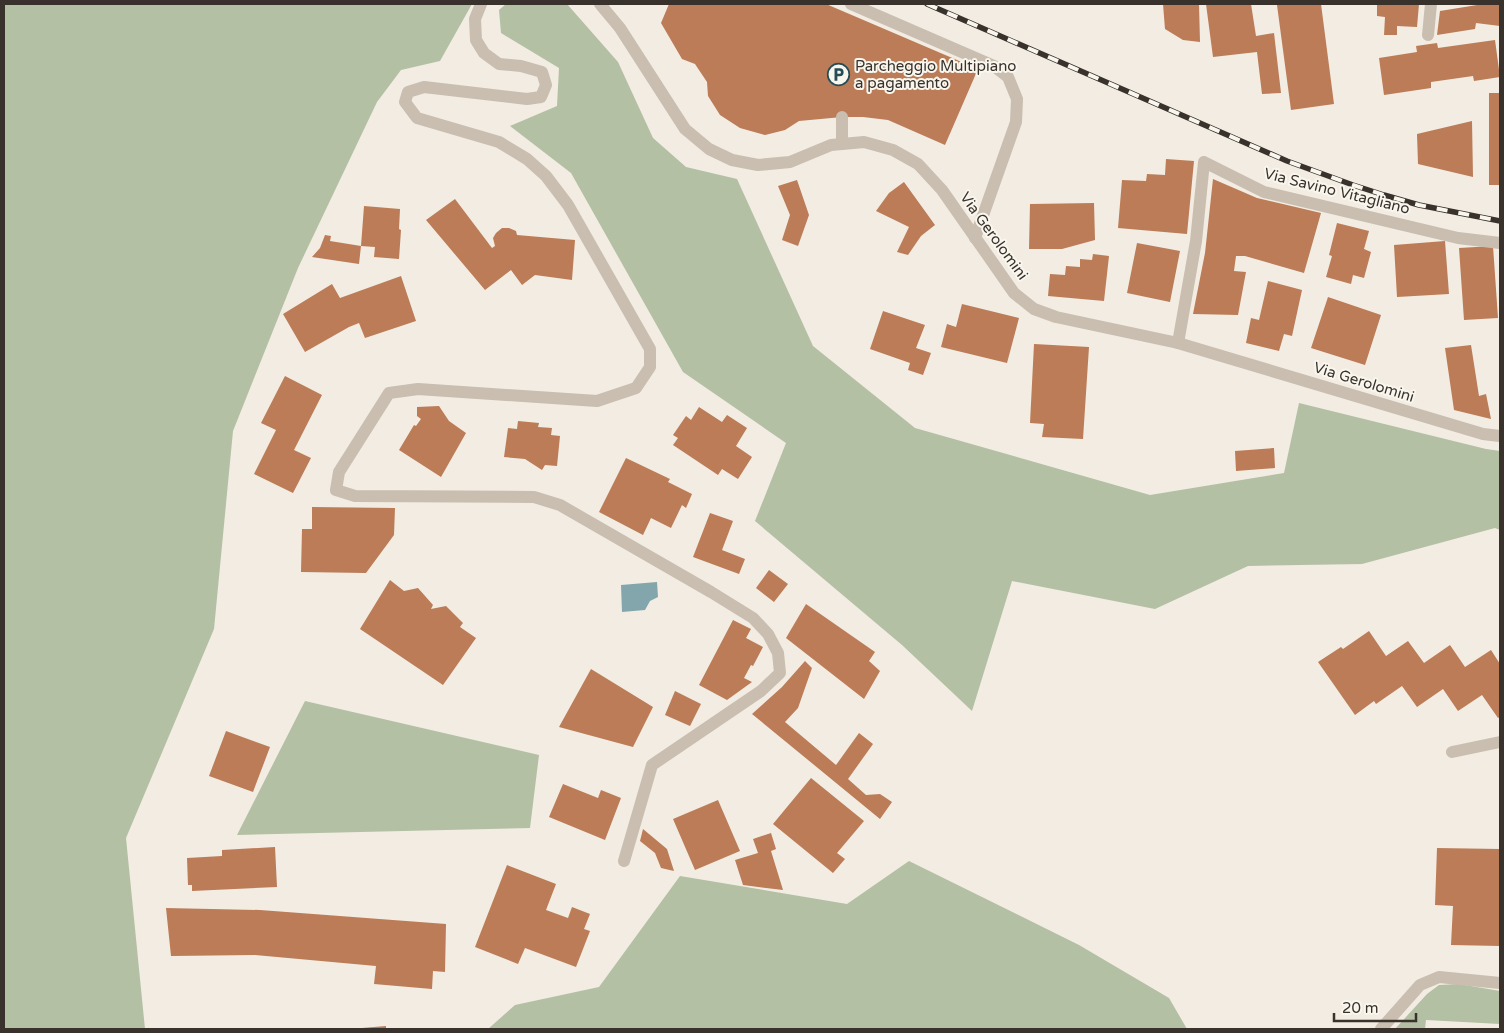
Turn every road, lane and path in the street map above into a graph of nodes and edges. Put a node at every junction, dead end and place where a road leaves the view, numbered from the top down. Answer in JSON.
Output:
{"nodes":[{"id":1,"x":481,"y":4,"type":"edge"},
{"id":2,"x":600,"y":4,"type":"edge"},
{"id":3,"x":851,"y":4,"type":"edge"},
{"id":4,"x":1431,"y":4,"type":"edge"},
{"id":5,"x":1428,"y":35,"type":"dead end"},
{"id":6,"x":842,"y":117,"type":"dead end"},
{"id":7,"x":842,"y":144,"type":"junction"},
{"id":8,"x":976,"y":238,"type":"junction"},
{"id":9,"x":1500,"y":242,"type":"edge"},
{"id":10,"x":1178,"y":344,"type":"junction"},
{"id":11,"x":1500,"y":436,"type":"edge"},
{"id":12,"x":1500,"y":742,"type":"edge"},
{"id":13,"x":1452,"y":752,"type":"dead end"},
{"id":14,"x":624,"y":861,"type":"dead end"},
{"id":15,"x":1500,"y":983,"type":"edge"},
{"id":16,"x":1381,"y":1029,"type":"edge"}],
"edges":[{"from":1,"to":14,"type":"street"},
{"from":2,"to":7,"type":"street","name":"Via Gerolomini"},
{"from":3,"to":8,"type":"street"},
{"from":4,"to":5,"type":"street"},
{"from":6,"to":7,"type":"street"},
{"from":7,"to":8,"type":"street","name":"Via Gerolomini"},
{"from":8,"to":10,"type":"street","name":"Via Gerolomini"},
{"from":9,"to":10,"type":"street","name":"Via Savino Vitagliano"},
{"from":10,"to":11,"type":"street","name":"Via Gerolomini"},
{"from":12,"to":13,"type":"street"},
{"from":15,"to":16,"type":"street"}]}
